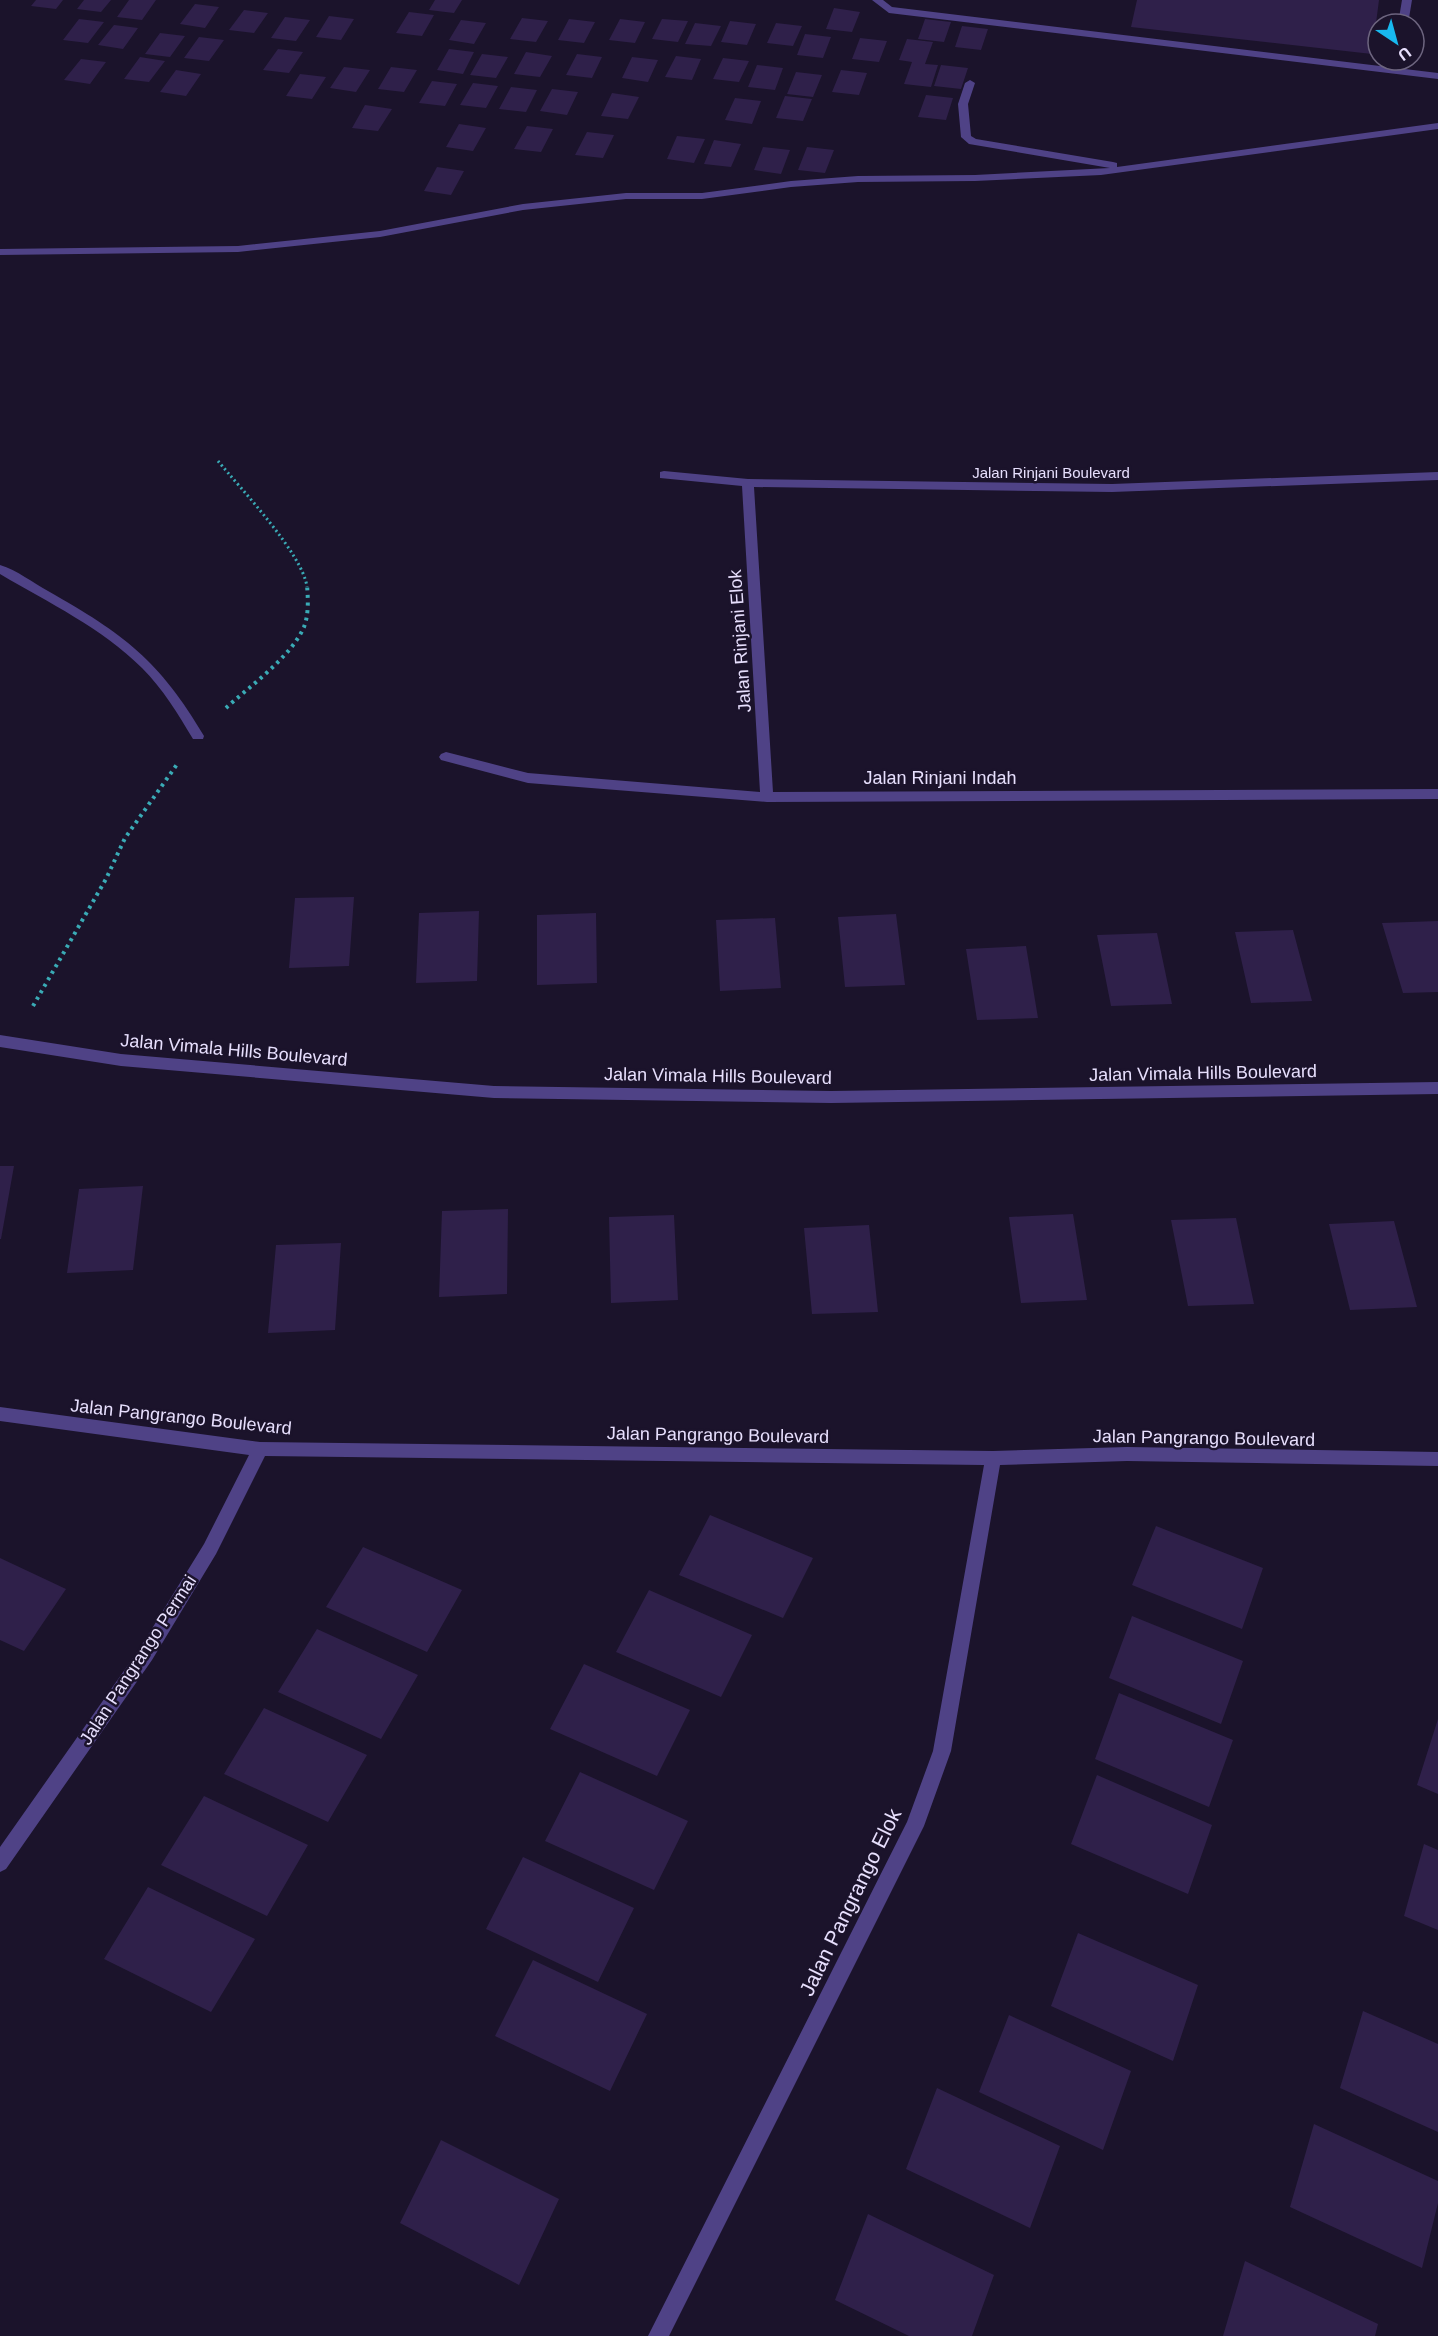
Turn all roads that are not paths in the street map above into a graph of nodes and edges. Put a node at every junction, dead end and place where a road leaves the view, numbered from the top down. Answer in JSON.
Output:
{"nodes":[{"id":1,"x":877,"y":0,"type":"edge"},
{"id":2,"x":1366,"y":68,"type":"edge"},
{"id":3,"x":1397,"y":72,"type":"edge"},
{"id":4,"x":1438,"y":76,"type":"edge"},
{"id":5,"x":970,"y":83,"type":"dead end"},
{"id":6,"x":1438,"y":126,"type":"edge"},
{"id":7,"x":1134,"y":168,"type":"junction"},
{"id":8,"x":0,"y":252,"type":"edge"},
{"id":9,"x":664,"y":475,"type":"dead end"},
{"id":10,"x":1438,"y":476,"type":"edge"},
{"id":11,"x":748,"y":483,"type":"junction"},
{"id":12,"x":0,"y":569,"type":"edge"},
{"id":13,"x":198,"y":736,"type":"dead end"},
{"id":14,"x":446,"y":757,"type":"dead end"},
{"id":15,"x":1438,"y":794,"type":"edge"},
{"id":16,"x":767,"y":797,"type":"junction"},
{"id":17,"x":0,"y":1041,"type":"edge"},
{"id":18,"x":1438,"y":1088,"type":"edge"},
{"id":19,"x":0,"y":1414,"type":"edge"},
{"id":20,"x":260,"y":1449,"type":"junction"},
{"id":21,"x":993,"y":1458,"type":"junction"},
{"id":22,"x":1438,"y":1460,"type":"edge"},
{"id":23,"x":0,"y":1863,"type":"edge"},
{"id":24,"x":658,"y":2336,"type":"edge"}],
"edges":[{"from":1,"to":2,"type":"street"},
{"from":3,"to":4,"type":"street"},
{"from":5,"to":7,"type":"street"},
{"from":6,"to":7,"type":"street"},
{"from":7,"to":8,"type":"street"},
{"from":9,"to":11,"type":"street","name":"Jalan Rinjani Boulevard"},
{"from":10,"to":11,"type":"street","name":"Jalan Rinjani Boulevard"},
{"from":11,"to":16,"type":"street","name":"Jalan Rinjani Elok"},
{"from":12,"to":13,"type":"street"},
{"from":14,"to":16,"type":"street","name":"Jalan Rinjani Indah"},
{"from":15,"to":16,"type":"street","name":"Jalan Rinjani Indah"},
{"from":17,"to":18,"type":"street","name":"Jalan Vimala Hills Boulevard"},
{"from":19,"to":20,"type":"street","name":"Jalan Pangrango Boulevard"},
{"from":20,"to":21,"type":"street","name":"Jalan Pangrango Boulevard"},
{"from":20,"to":23,"type":"street","name":"Jalan Pangrango Permai"},
{"from":21,"to":22,"type":"street","name":"Jalan Pangrango Boulevard"},
{"from":21,"to":24,"type":"street","name":"Jalan Pangrango Elok"}]}
